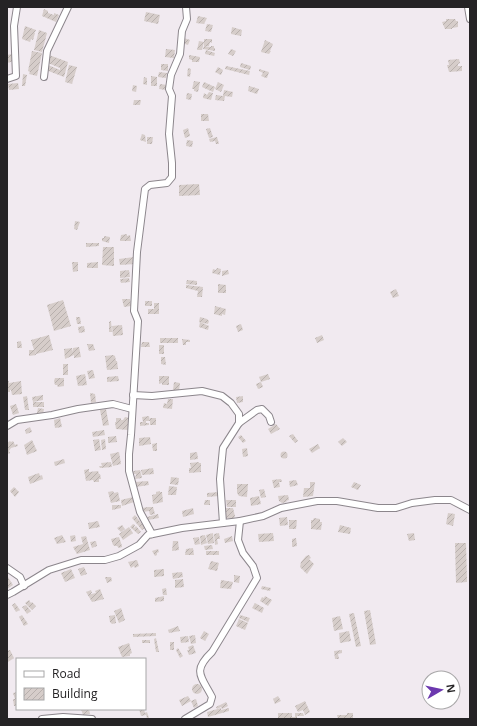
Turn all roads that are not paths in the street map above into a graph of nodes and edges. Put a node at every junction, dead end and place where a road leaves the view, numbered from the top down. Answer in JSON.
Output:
{"nodes":[{"id":1,"x":17,"y":7,"type":"edge"},
{"id":2,"x":68,"y":7,"type":"edge"},
{"id":3,"x":186,"y":7,"type":"edge"},
{"id":4,"x":468,"y":7,"type":"edge"},
{"id":5,"x":470,"y":19,"type":"edge"},
{"id":6,"x":44,"y":77,"type":"dead end"},
{"id":7,"x":7,"y":79,"type":"edge"},
{"id":8,"x":133,"y":395,"type":"junction"},
{"id":9,"x":132,"y":409,"type":"junction"},
{"id":10,"x":271,"y":422,"type":"dead end"},
{"id":11,"x":239,"y":423,"type":"junction"},
{"id":12,"x":7,"y":426,"type":"edge"},
{"id":13,"x":470,"y":510,"type":"edge"},
{"id":14,"x":240,"y":521,"type":"junction"},
{"id":15,"x":223,"y":523,"type":"junction"},
{"id":16,"x":152,"y":534,"type":"junction"},
{"id":17,"x":7,"y":568,"type":"edge"},
{"id":18,"x":24,"y":586,"type":"junction"},
{"id":19,"x":7,"y":595,"type":"edge"},
{"id":20,"x":42,"y":719,"type":"edge"},
{"id":21,"x":92,"y":719,"type":"edge"},
{"id":22,"x":185,"y":719,"type":"edge"}],
"edges":[{"from":1,"to":7,"type":"street"},
{"from":2,"to":6,"type":"street"},
{"from":3,"to":8,"type":"street"},
{"from":4,"to":5,"type":"street"},
{"from":8,"to":9,"type":"street"},
{"from":8,"to":11,"type":"street"},
{"from":9,"to":12,"type":"street"},
{"from":9,"to":16,"type":"street"},
{"from":10,"to":11,"type":"street"},
{"from":11,"to":15,"type":"street"},
{"from":13,"to":14,"type":"street"},
{"from":14,"to":15,"type":"street"},
{"from":14,"to":22,"type":"street"},
{"from":15,"to":16,"type":"street"},
{"from":16,"to":18,"type":"street"},
{"from":17,"to":18,"type":"street"},
{"from":18,"to":19,"type":"street"},
{"from":20,"to":21,"type":"street"}]}
